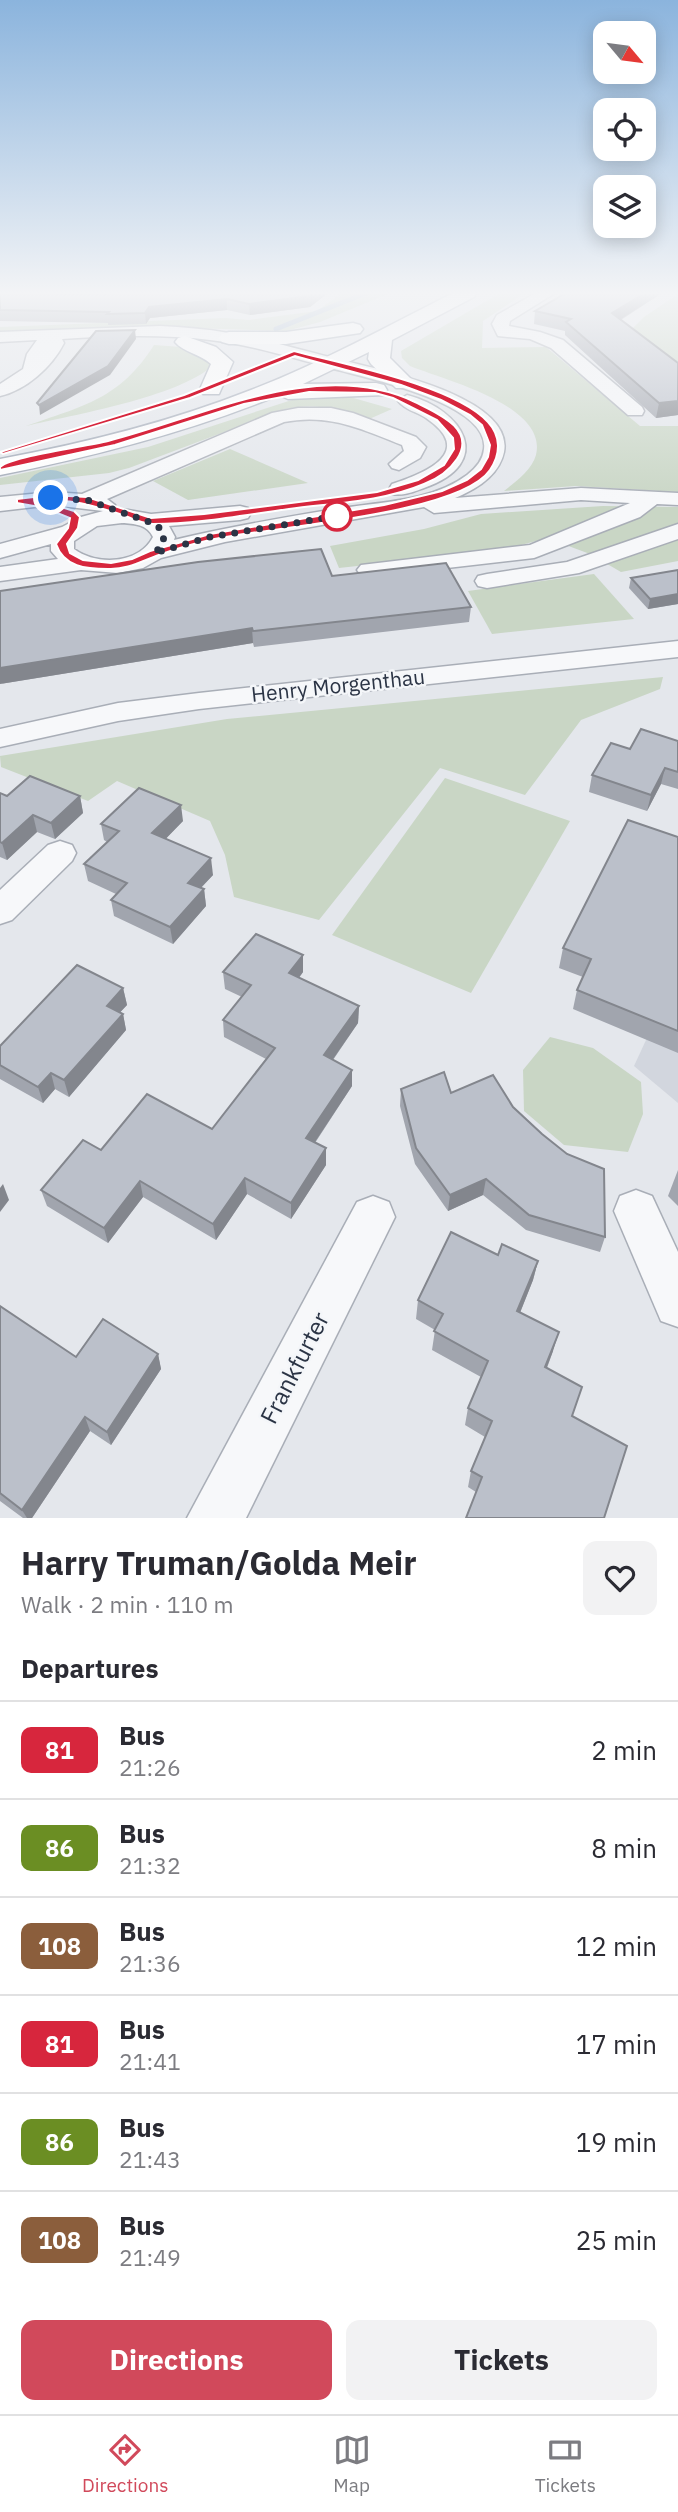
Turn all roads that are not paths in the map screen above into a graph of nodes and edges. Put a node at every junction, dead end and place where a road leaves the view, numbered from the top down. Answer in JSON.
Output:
{"nodes":[{"id":1,"x":39,"y":364,"type":"edge"},
{"id":2,"x":222,"y":364,"type":"edge"},
{"id":3,"x":299,"y":364,"type":"edge"},
{"id":4,"x":329,"y":364,"type":"edge"},
{"id":5,"x":384,"y":364,"type":"edge"},
{"id":6,"x":580,"y":364,"type":"edge"},
{"id":7,"x":321,"y":368,"type":"junction"},
{"id":8,"x":245,"y":375,"type":"dead end"},
{"id":9,"x":404,"y":383,"type":"junction"},
{"id":10,"x":211,"y":389,"type":"junction"},
{"id":11,"x":376,"y":390,"type":"junction"},
{"id":12,"x":0,"y":391,"type":"edge"},
{"id":13,"x":187,"y":397,"type":"dead end"},
{"id":14,"x":243,"y":402,"type":"junction"},
{"id":15,"x":148,"y":409,"type":"dead end"},
{"id":16,"x":635,"y":411,"type":"dead end"},
{"id":17,"x":0,"y":452,"type":"edge"},
{"id":18,"x":398,"y":464,"type":"dead end"},
{"id":19,"x":0,"y":467,"type":"edge"},
{"id":20,"x":653,"y":497,"type":"junction"},
{"id":21,"x":678,"y":499,"type":"edge"},
{"id":22,"x":87,"y":500,"type":"junction"},
{"id":23,"x":10,"y":503,"type":"edge"},
{"id":24,"x":384,"y":508,"type":"junction"},
{"id":25,"x":143,"y":519,"type":"junction"},
{"id":26,"x":71,"y":530,"type":"junction"},
{"id":27,"x":678,"y":531,"type":"edge"},
{"id":28,"x":0,"y":551,"type":"edge"},
{"id":29,"x":154,"y":553,"type":"junction"},
{"id":30,"x":522,"y":553,"type":"junction"},
{"id":31,"x":80,"y":564,"type":"junction"},
{"id":32,"x":369,"y":570,"type":"edge"},
{"id":33,"x":550,"y":571,"type":"junction"},
{"id":34,"x":0,"y":574,"type":"edge"},
{"id":35,"x":487,"y":581,"type":"dead end"},
{"id":36,"x":678,"y":649,"type":"edge"},
{"id":37,"x":0,"y":737,"type":"edge"},
{"id":38,"x":60,"y":853,"type":"dead end"},
{"id":39,"x":0,"y":911,"type":"edge"},
{"id":40,"x":636,"y":1211,"type":"dead end"},
{"id":41,"x":373,"y":1217,"type":"dead end"},
{"id":42,"x":678,"y":1304,"type":"edge"},
{"id":43,"x":214,"y":1518,"type":"edge"}],
"edges":[{"from":1,"to":12,"type":"street"},
{"from":2,"to":10,"type":"main road"},
{"from":3,"to":7,"type":"street"},
{"from":4,"to":7,"type":"main road"},
{"from":5,"to":9,"type":"main road"},
{"from":6,"to":16,"type":"street"},
{"from":7,"to":9,"type":"street"},
{"from":7,"to":11,"type":"street"},
{"from":7,"to":14,"type":"main road"},
{"from":8,"to":10,"type":"main road"},
{"from":9,"to":24,"type":"street"},
{"from":10,"to":13,"type":"main road"},
{"from":11,"to":14,"type":"main road"},
{"from":11,"to":25,"type":"street"},
{"from":14,"to":19,"type":"main road"},
{"from":15,"to":17,"type":"main road"},
{"from":18,"to":22,"type":"street"},
{"from":20,"to":21,"type":"street"},
{"from":20,"to":24,"type":"street"},
{"from":20,"to":30,"type":"street"},
{"from":22,"to":23,"type":"street"},
{"from":22,"to":25,"type":"street"},
{"from":23,"to":26,"type":"street"},
{"from":24,"to":29,"type":"street"},
{"from":25,"to":26,"type":"street"},
{"from":25,"to":29,"type":"street"},
{"from":26,"to":28,"type":"street"},
{"from":26,"to":31,"type":"street"},
{"from":27,"to":33,"type":"street"},
{"from":29,"to":31,"type":"street"},
{"from":30,"to":32,"type":"street"},
{"from":30,"to":33,"type":"street"},
{"from":31,"to":34,"type":"street"},
{"from":33,"to":35,"type":"street"},
{"from":36,"to":37,"type":"street","name":"Henry Morgenthau"},
{"from":38,"to":39,"type":"street"},
{"from":40,"to":42,"type":"street"},
{"from":41,"to":43,"type":"street","name":"Frankfurter"}]}
